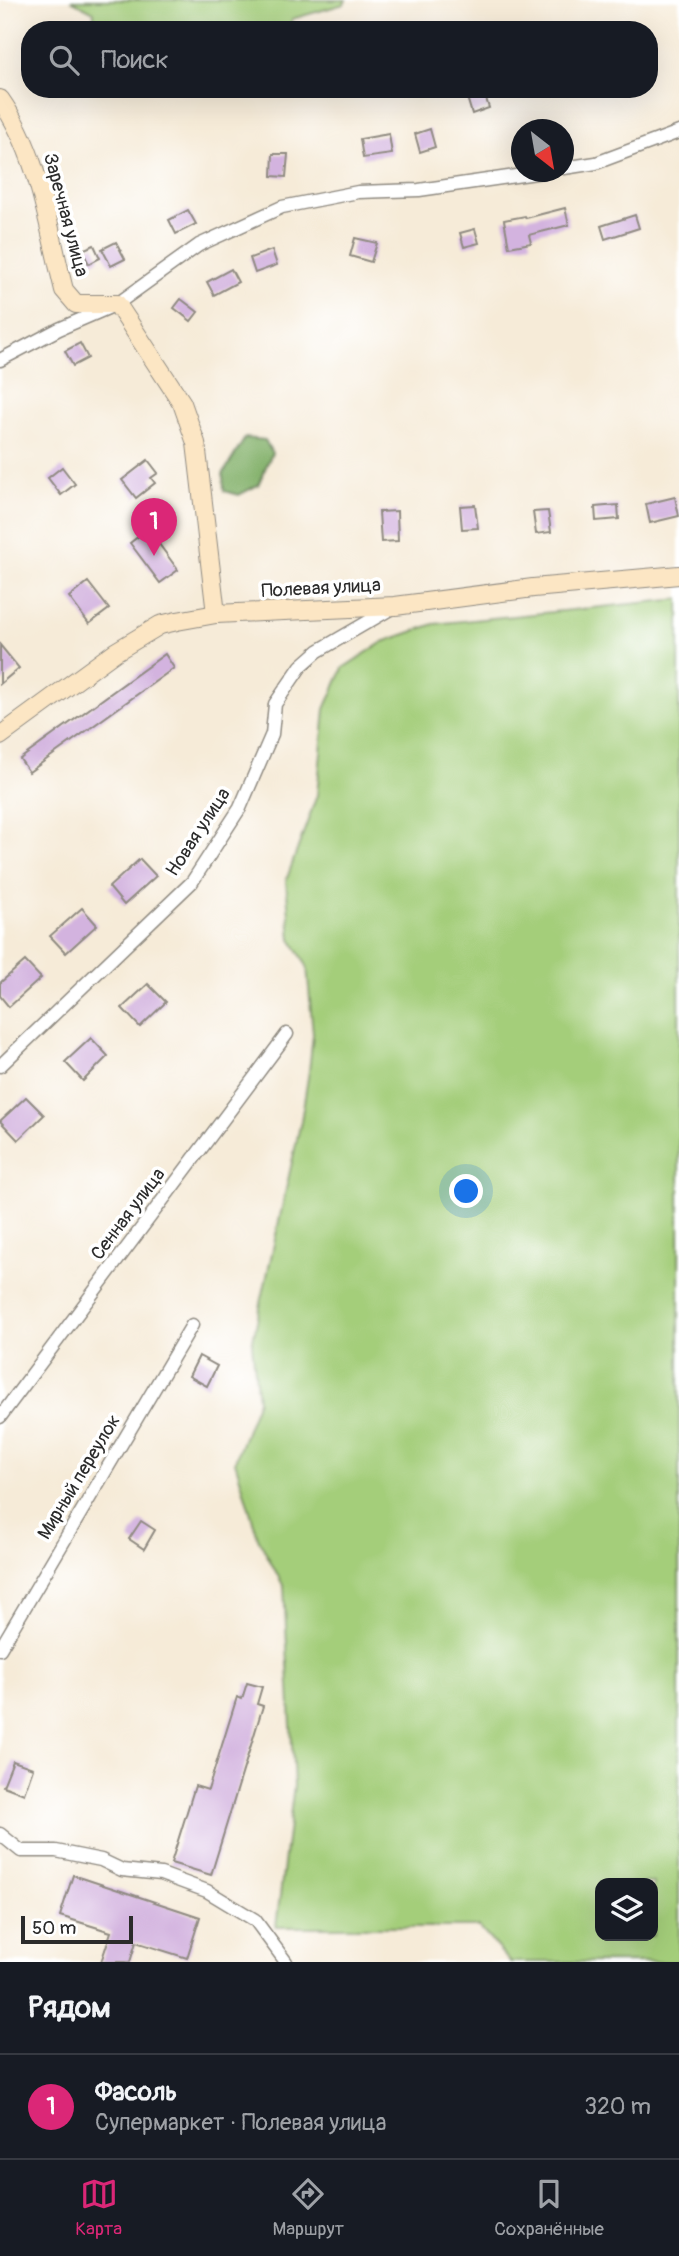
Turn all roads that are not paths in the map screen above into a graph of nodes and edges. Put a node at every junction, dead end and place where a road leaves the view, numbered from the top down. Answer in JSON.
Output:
{"nodes":[{"id":1,"x":0,"y":99,"type":"edge"},
{"id":2,"x":679,"y":132,"type":"edge"},
{"id":3,"x":574,"y":166,"type":"edge"},
{"id":4,"x":511,"y":177,"type":"edge"},
{"id":5,"x":117,"y":304,"type":"junction"},
{"id":6,"x":0,"y":360,"type":"edge"},
{"id":7,"x":679,"y":575,"type":"edge"},
{"id":8,"x":395,"y":606,"type":"junction"},
{"id":9,"x":216,"y":614,"type":"junction"},
{"id":10,"x":0,"y":736,"type":"edge"},
{"id":11,"x":287,"y":1034,"type":"dead end"},
{"id":12,"x":0,"y":1066,"type":"edge"},
{"id":13,"x":192,"y":1325,"type":"dead end"},
{"id":14,"x":0,"y":1417,"type":"edge"},
{"id":15,"x":0,"y":1648,"type":"edge"},
{"id":16,"x":0,"y":1834,"type":"edge"},
{"id":17,"x":286,"y":1962,"type":"edge"}],
"edges":[{"from":1,"to":5,"type":"street","name":"Заречная улица"},
{"from":2,"to":3,"type":"street"},
{"from":4,"to":5,"type":"street"},
{"from":5,"to":6,"type":"street"},
{"from":5,"to":9,"type":"street"},
{"from":7,"to":8,"type":"street","name":"Полевая улица"},
{"from":8,"to":9,"type":"street","name":"Полевая улица"},
{"from":8,"to":12,"type":"street","name":"Новая улица"},
{"from":9,"to":10,"type":"street","name":"Полевая улица"},
{"from":11,"to":14,"type":"street","name":"Сенная улица"},
{"from":13,"to":15,"type":"street","name":"Мирный переулок"},
{"from":16,"to":17,"type":"street"}]}
